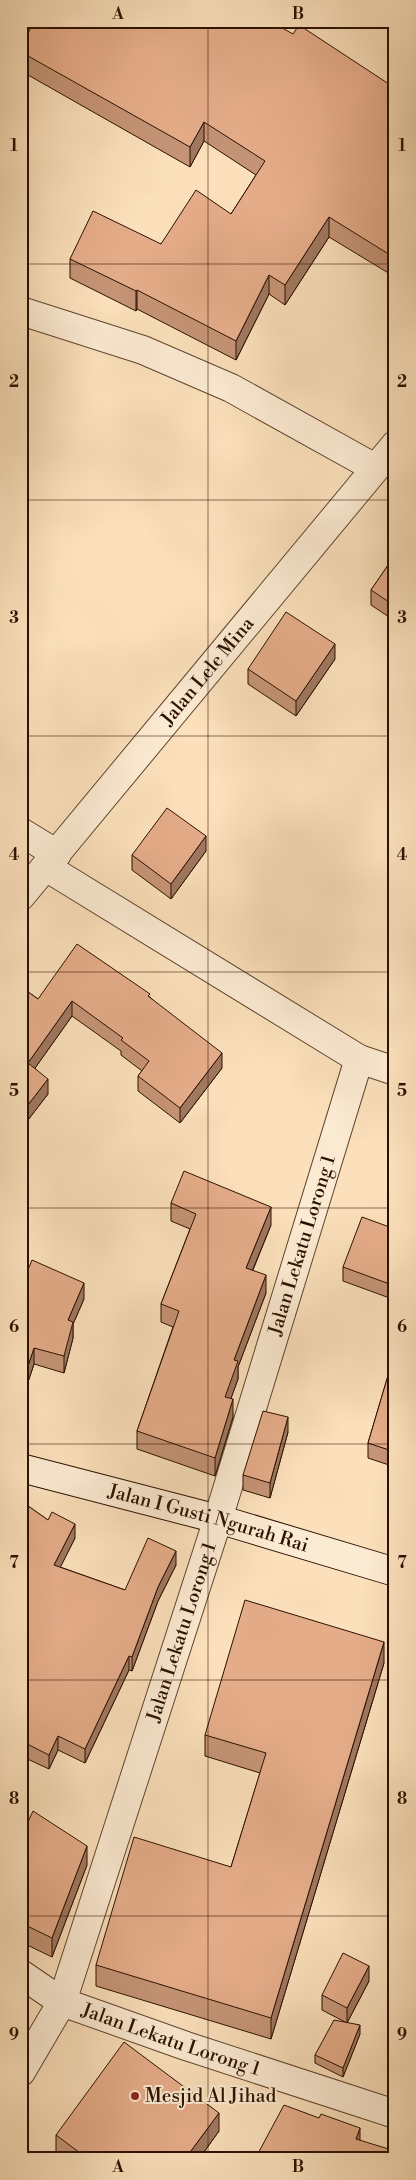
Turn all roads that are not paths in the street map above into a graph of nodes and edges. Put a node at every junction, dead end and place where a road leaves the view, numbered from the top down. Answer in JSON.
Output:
{"nodes":[{"id":1,"x":21,"y":311,"type":"edge"},
{"id":2,"x":395,"y":445,"type":"edge"},
{"id":3,"x":375,"y":468,"type":"junction"},
{"id":4,"x":21,"y":832,"type":"edge"},
{"id":5,"x":52,"y":860,"type":"junction"},
{"id":6,"x":21,"y":896,"type":"edge"},
{"id":7,"x":359,"y":1059,"type":"junction"},
{"id":8,"x":395,"y":1071,"type":"edge"},
{"id":9,"x":21,"y":1468,"type":"edge"},
{"id":10,"x":218,"y":1519,"type":"junction"},
{"id":11,"x":395,"y":1572,"type":"edge"},
{"id":12,"x":21,"y":1974,"type":"edge"},
{"id":13,"x":62,"y":2002,"type":"junction"},
{"id":14,"x":21,"y":2072,"type":"edge"},
{"id":15,"x":395,"y":2114,"type":"edge"}],
"edges":[{"from":1,"to":3,"type":"street"},
{"from":2,"to":3,"type":"street","name":"Jalan Lele Mina"},
{"from":3,"to":5,"type":"street","name":"Jalan Lele Mina"},
{"from":4,"to":5,"type":"street"},
{"from":5,"to":6,"type":"street","name":"Jalan Lele Mina"},
{"from":5,"to":7,"type":"street"},
{"from":7,"to":8,"type":"street"},
{"from":7,"to":10,"type":"street","name":"Jalan Lekatu Lorong 1"},
{"from":9,"to":10,"type":"street","name":"Jalan I Gusti Ngurah Rai"},
{"from":10,"to":11,"type":"street","name":"Jalan I Gusti Ngurah Rai"},
{"from":10,"to":13,"type":"street","name":"Jalan Lekatu Lorong 1"},
{"from":12,"to":13,"type":"street","name":"Jalan Lekatu Lorong 1"},
{"from":13,"to":14,"type":"street","name":"Jalan Lekatu Lorong 1"},
{"from":13,"to":15,"type":"street","name":"Jalan Lekatu Lorong 1"}]}
